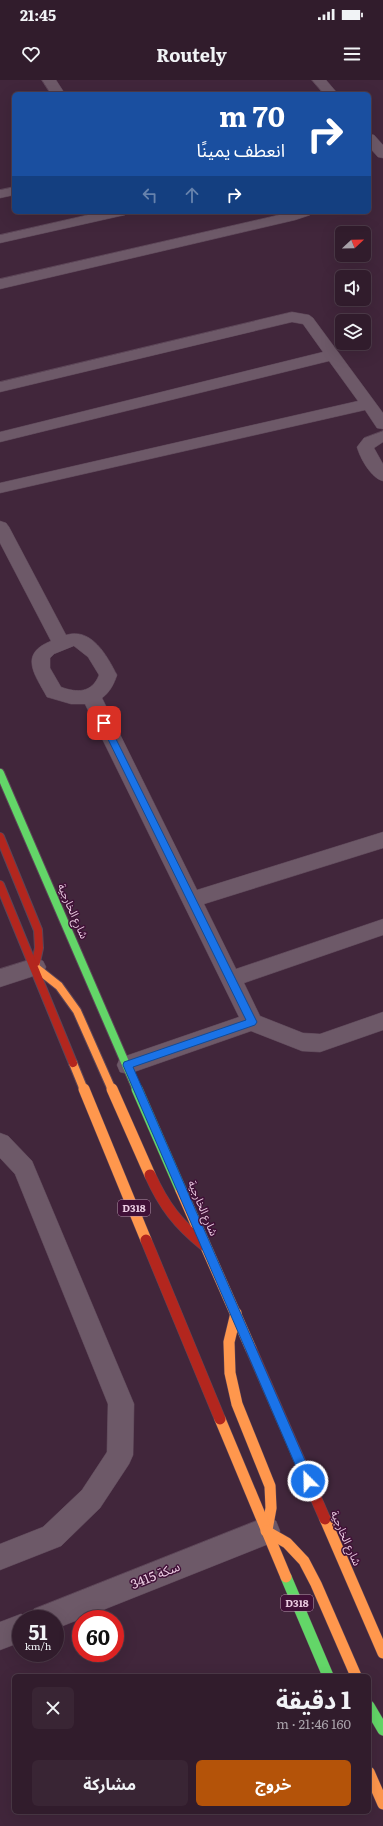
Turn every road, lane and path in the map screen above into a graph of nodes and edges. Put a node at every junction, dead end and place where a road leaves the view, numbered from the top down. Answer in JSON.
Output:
{"nodes":[{"id":1,"x":49,"y":80,"type":"edge"},
{"id":2,"x":319,"y":80,"type":"edge"},
{"id":3,"x":57,"y":92,"type":"edge"},
{"id":4,"x":329,"y":92,"type":"edge"},
{"id":5,"x":371,"y":140,"type":"edge"},
{"id":6,"x":383,"y":154,"type":"edge"},
{"id":7,"x":12,"y":191,"type":"edge"},
{"id":8,"x":0,"y":194,"type":"edge"},
{"id":9,"x":111,"y":214,"type":"edge"},
{"id":10,"x":300,"y":214,"type":"edge"},
{"id":11,"x":0,"y":239,"type":"edge"},
{"id":12,"x":0,"y":284,"type":"edge"},
{"id":13,"x":332,"y":355,"type":"junction"},
{"id":14,"x":0,"y":387,"type":"edge"},
{"id":15,"x":369,"y":404,"type":"junction"},
{"id":16,"x":383,"y":424,"type":"edge"},
{"id":17,"x":383,"y":436,"type":"edge"},
{"id":18,"x":0,"y":438,"type":"edge"},
{"id":19,"x":383,"y":476,"type":"edge"},
{"id":20,"x":0,"y":488,"type":"edge"},
{"id":21,"x":0,"y":527,"type":"edge"},
{"id":22,"x":61,"y":642,"type":"junction"},
{"id":23,"x":91,"y":696,"type":"junction"},
{"id":24,"x":0,"y":773,"type":"edge"},
{"id":25,"x":0,"y":837,"type":"edge"},
{"id":26,"x":383,"y":840,"type":"edge"},
{"id":27,"x":0,"y":885,"type":"edge"},
{"id":28,"x":192,"y":900,"type":"junction"},
{"id":29,"x":383,"y":927,"type":"edge"},
{"id":30,"x":35,"y":967,"type":"junction"},
{"id":31,"x":0,"y":978,"type":"edge"},
{"id":32,"x":231,"y":979,"type":"junction"},
{"id":33,"x":383,"y":1021,"type":"edge"},
{"id":34,"x":252,"y":1022,"type":"junction"},
{"id":35,"x":128,"y":1065,"type":"junction"},
{"id":36,"x":0,"y":1143,"type":"edge"},
{"id":37,"x":207,"y":1247,"type":"junction"},
{"id":38,"x":236,"y":1313,"type":"junction"},
{"id":39,"x":266,"y":1531,"type":"junction"},
{"id":40,"x":0,"y":1557,"type":"edge"},
{"id":41,"x":64,"y":1611,"type":"edge"},
{"id":42,"x":12,"y":1631,"type":"edge"},
{"id":43,"x":0,"y":1636,"type":"edge"},
{"id":44,"x":383,"y":1653,"type":"edge"},
{"id":45,"x":327,"y":1674,"type":"edge"},
{"id":46,"x":355,"y":1674,"type":"edge"},
{"id":47,"x":371,"y":1709,"type":"edge"},
{"id":48,"x":383,"y":1730,"type":"edge"},
{"id":49,"x":371,"y":1777,"type":"edge"},
{"id":50,"x":383,"y":1804,"type":"edge"}],
"edges":[{"from":1,"to":3,"type":"lane"},
{"from":2,"to":4,"type":"street"},
{"from":5,"to":6,"type":"street"},
{"from":7,"to":8,"type":"lane"},
{"from":9,"to":11,"type":"lane"},
{"from":10,"to":12,"type":"lane"},
{"from":13,"to":14,"type":"lane"},
{"from":13,"to":15,"type":"lane"},
{"from":13,"to":18,"type":"lane"},
{"from":15,"to":16,"type":"lane"},
{"from":15,"to":20,"type":"lane"},
{"from":17,"to":19,"type":"lane"},
{"from":21,"to":22,"type":"lane"},
{"from":22,"to":23,"type":"lane"},
{"from":22,"to":23,"type":"lane"},
{"from":23,"to":28,"type":"lane"},
{"from":24,"to":35,"type":"main road","name":"شارع الخارجية"},
{"from":25,"to":30,"type":"main road"},
{"from":26,"to":28,"type":"lane"},
{"from":27,"to":30,"type":"main road","number":"D318"},
{"from":28,"to":32,"type":"lane"},
{"from":29,"to":32,"type":"lane"},
{"from":30,"to":31,"type":"street"},
{"from":30,"to":37,"type":"main road"},
{"from":30,"to":39,"type":"main road","number":"D318"},
{"from":32,"to":34,"type":"lane"},
{"from":33,"to":34,"type":"lane"},
{"from":34,"to":35,"type":"lane"},
{"from":35,"to":37,"type":"main road","name":"شارع الخارجية"},
{"from":36,"to":40,"type":"lane"},
{"from":37,"to":38,"type":"main road","name":"شارع الخارجية"},
{"from":38,"to":39,"type":"main road"},
{"from":38,"to":44,"type":"main road","name":"شارع الخارجية"},
{"from":39,"to":41,"type":"street","name":"سكة 3415"},
{"from":39,"to":45,"type":"main road","number":"D318"},
{"from":39,"to":46,"type":"main road"},
{"from":42,"to":43,"type":"street"},
{"from":47,"to":48,"type":"main road"},
{"from":49,"to":50,"type":"main road"}]}
